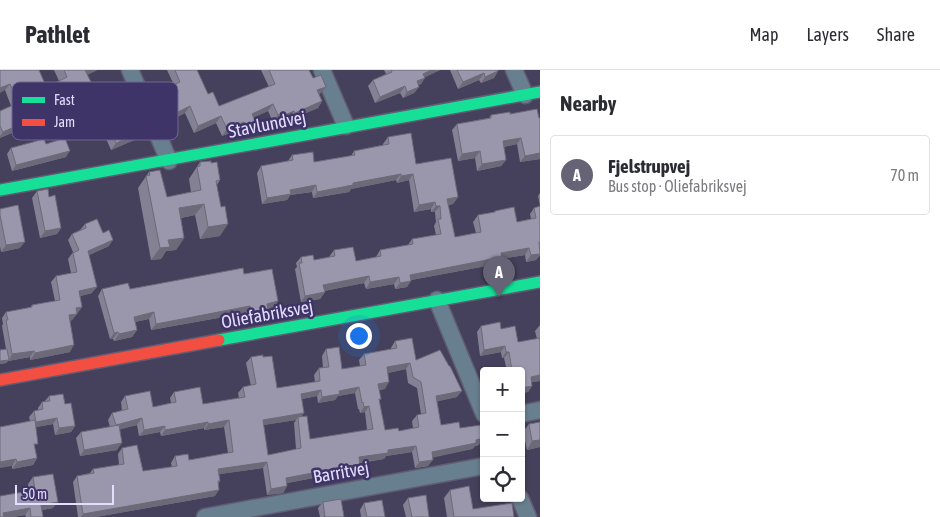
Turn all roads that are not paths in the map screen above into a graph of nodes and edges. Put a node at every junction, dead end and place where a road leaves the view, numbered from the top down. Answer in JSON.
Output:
{"nodes":[{"id":1,"x":130,"y":70,"type":"edge"},
{"id":2,"x":322,"y":70,"type":"edge"},
{"id":3,"x":514,"y":70,"type":"edge"},
{"id":4,"x":135,"y":82,"type":"edge"},
{"id":5,"x":532,"y":94,"type":"edge"},
{"id":6,"x":346,"y":126,"type":"junction"},
{"id":7,"x":160,"y":140,"type":"edge"},
{"id":8,"x":169,"y":161,"type":"junction"},
{"id":9,"x":0,"y":190,"type":"edge"},
{"id":10,"x":540,"y":282,"type":"edge"},
{"id":11,"x":437,"y":300,"type":"junction"},
{"id":12,"x":0,"y":380,"type":"edge"},
{"id":13,"x":540,"y":410,"type":"edge"},
{"id":14,"x":483,"y":412,"type":"edge"},
{"id":15,"x":525,"y":413,"type":"edge"},
{"id":16,"x":480,"y":467,"type":"edge"},
{"id":17,"x":522,"y":502,"type":"edge"},
{"id":18,"x":204,"y":517,"type":"edge"},
{"id":19,"x":528,"y":517,"type":"edge"}],
"edges":[{"from":1,"to":4,"type":"street"},
{"from":2,"to":6,"type":"street"},
{"from":3,"to":5,"type":"street"},
{"from":5,"to":6,"type":"street","name":"Stavlundvej"},
{"from":6,"to":8,"type":"street","name":"Stavlundvej"},
{"from":7,"to":8,"type":"street"},
{"from":8,"to":9,"type":"street","name":"Stavlundvej"},
{"from":10,"to":11,"type":"street","name":"Oliefabriksvej"},
{"from":11,"to":12,"type":"street","name":"Oliefabriksvej"},
{"from":11,"to":14,"type":"street"},
{"from":13,"to":15,"type":"street"},
{"from":16,"to":18,"type":"street","name":"Barritvej"},
{"from":17,"to":19,"type":"street"}]}
